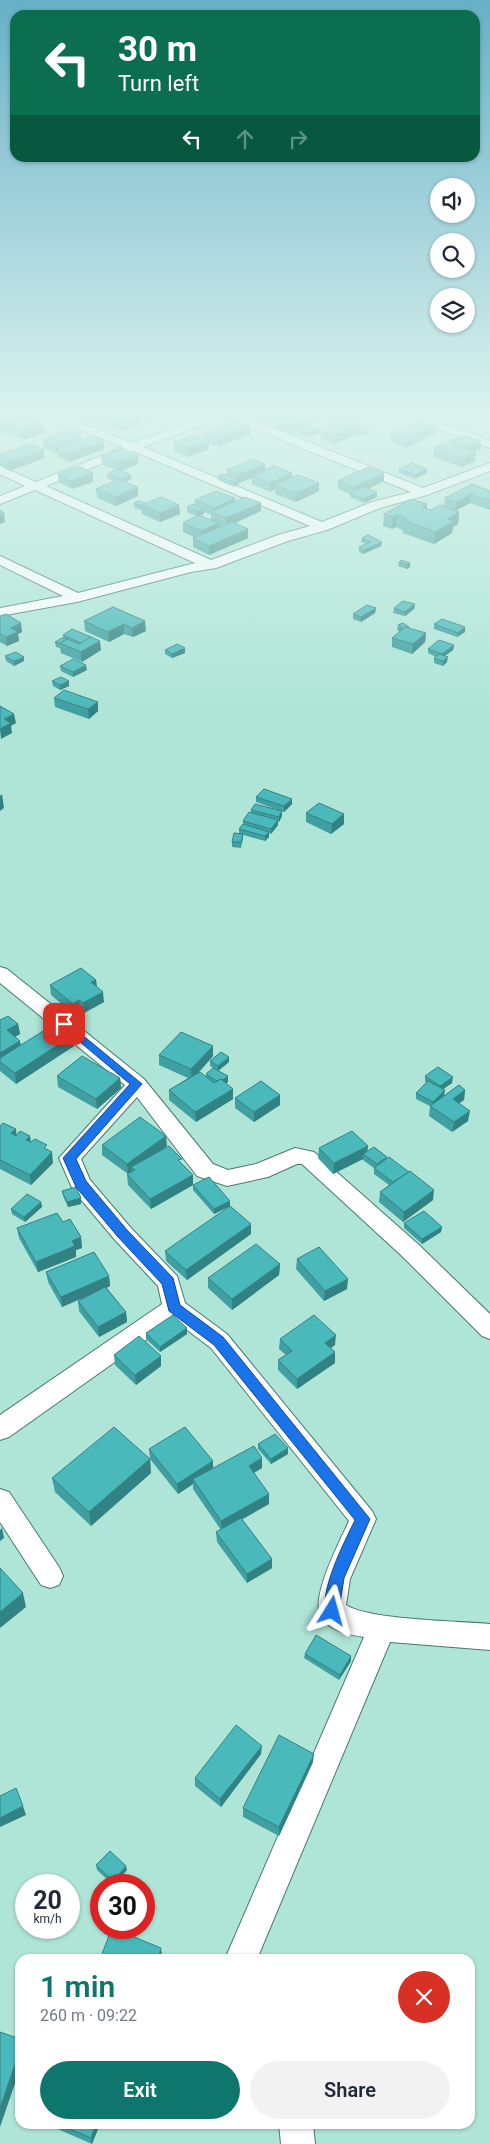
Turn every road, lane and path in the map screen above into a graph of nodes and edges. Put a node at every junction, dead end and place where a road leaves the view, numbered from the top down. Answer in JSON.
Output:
{"nodes":[{"id":1,"x":95,"y":512,"type":"edge"},
{"id":2,"x":287,"y":512,"type":"edge"},
{"id":3,"x":360,"y":512,"type":"edge"},
{"id":4,"x":322,"y":527,"type":"junction"},
{"id":5,"x":0,"y":560,"type":"edge"},
{"id":6,"x":211,"y":565,"type":"junction"},
{"id":7,"x":78,"y":598,"type":"junction"},
{"id":8,"x":0,"y":612,"type":"edge"},
{"id":9,"x":0,"y":973,"type":"edge"},
{"id":10,"x":136,"y":1084,"type":"junction"},
{"id":11,"x":174,"y":1308,"type":"junction"},
{"id":12,"x":490,"y":1329,"type":"edge"},
{"id":13,"x":0,"y":1429,"type":"edge"},
{"id":14,"x":0,"y":1500,"type":"edge"},
{"id":15,"x":50,"y":1576,"type":"dead end"},
{"id":16,"x":382,"y":1627,"type":"junction"},
{"id":17,"x":490,"y":1637,"type":"edge"},
{"id":18,"x":243,"y":1954,"type":"edge"},
{"id":19,"x":296,"y":2129,"type":"edge"},
{"id":20,"x":298,"y":2144,"type":"edge"}],
"edges":[{"from":1,"to":6,"type":"street"},
{"from":2,"to":4,"type":"street"},
{"from":3,"to":4,"type":"street"},
{"from":4,"to":6,"type":"street"},
{"from":5,"to":7,"type":"street"},
{"from":6,"to":7,"type":"street"},
{"from":7,"to":8,"type":"street"},
{"from":9,"to":10,"type":"street"},
{"from":10,"to":11,"type":"street"},
{"from":10,"to":12,"type":"street"},
{"from":11,"to":13,"type":"street"},
{"from":11,"to":16,"type":"street"},
{"from":14,"to":15,"type":"street"},
{"from":16,"to":17,"type":"street"},
{"from":16,"to":18,"type":"street"},
{"from":19,"to":20,"type":"street"}]}
